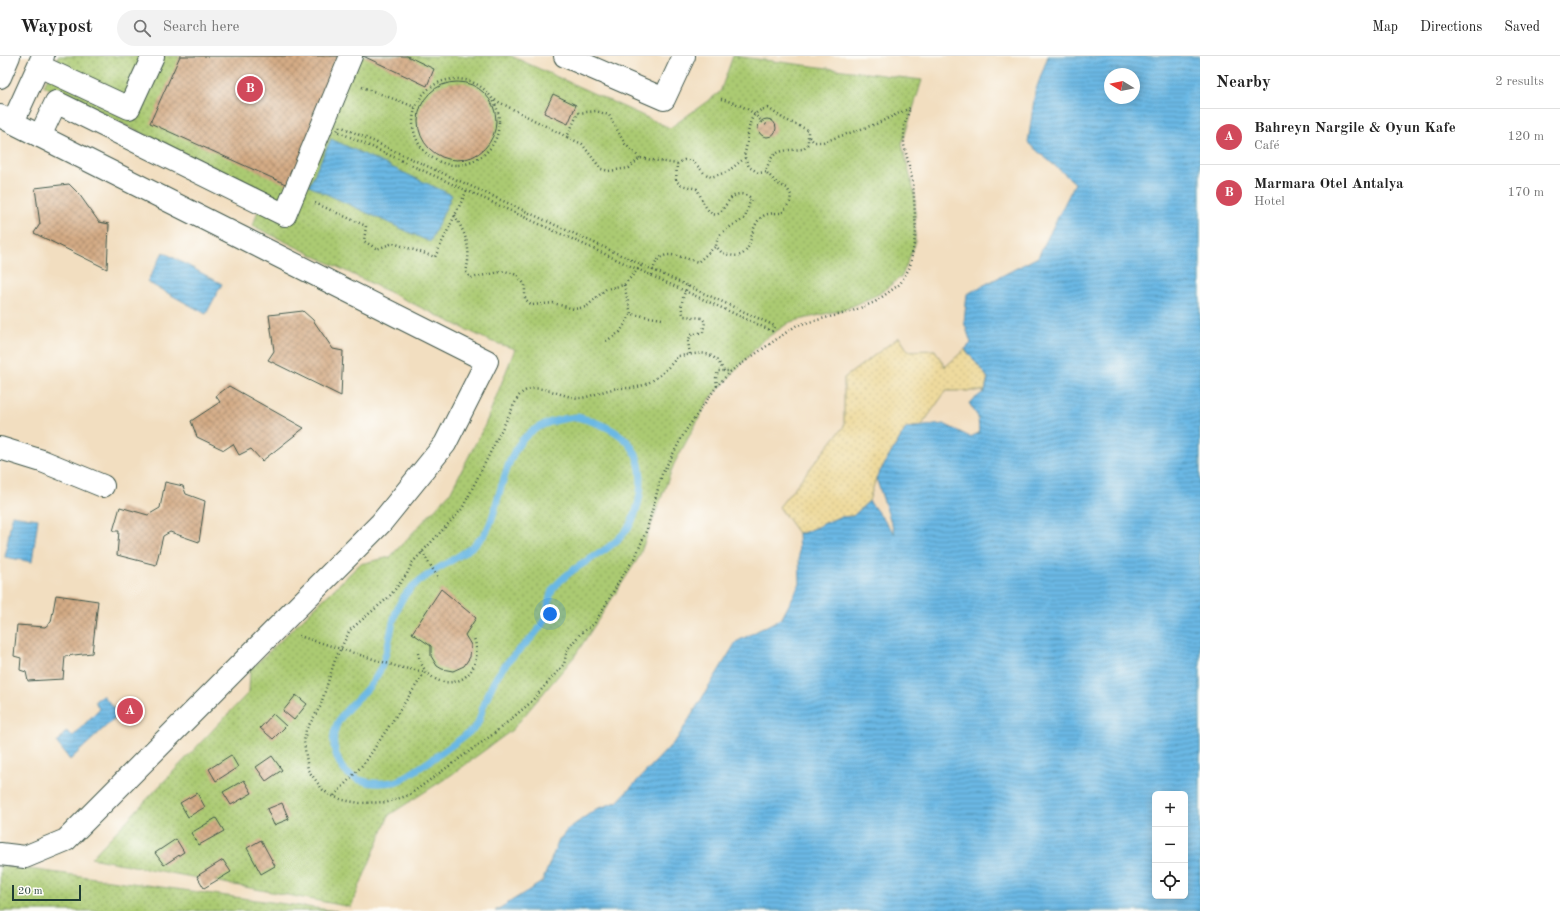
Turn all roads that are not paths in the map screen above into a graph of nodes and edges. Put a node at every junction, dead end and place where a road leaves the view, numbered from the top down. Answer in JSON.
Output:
{"nodes":[{"id":1,"x":10,"y":56,"type":"edge"},
{"id":2,"x":153,"y":56,"type":"edge"},
{"id":3,"x":351,"y":56,"type":"edge"},
{"id":4,"x":566,"y":56,"type":"edge"},
{"id":5,"x":684,"y":56,"type":"edge"},
{"id":6,"x":41,"y":61,"type":"edge"},
{"id":7,"x":0,"y":77,"type":"edge"},
{"id":8,"x":6,"y":119,"type":"edge"},
{"id":9,"x":40,"y":136,"type":"junction"},
{"id":10,"x":0,"y":448,"type":"edge"},
{"id":11,"x":103,"y":486,"type":"dead end"},
{"id":12,"x":0,"y":854,"type":"edge"}],
"edges":[{"from":1,"to":7,"type":"street"},
{"from":2,"to":6,"type":"street"},
{"from":3,"to":9,"type":"street"},
{"from":4,"to":5,"type":"street"},
{"from":6,"to":8,"type":"street"},
{"from":8,"to":9,"type":"street"},
{"from":9,"to":12,"type":"street"},
{"from":10,"to":11,"type":"street"}]}
